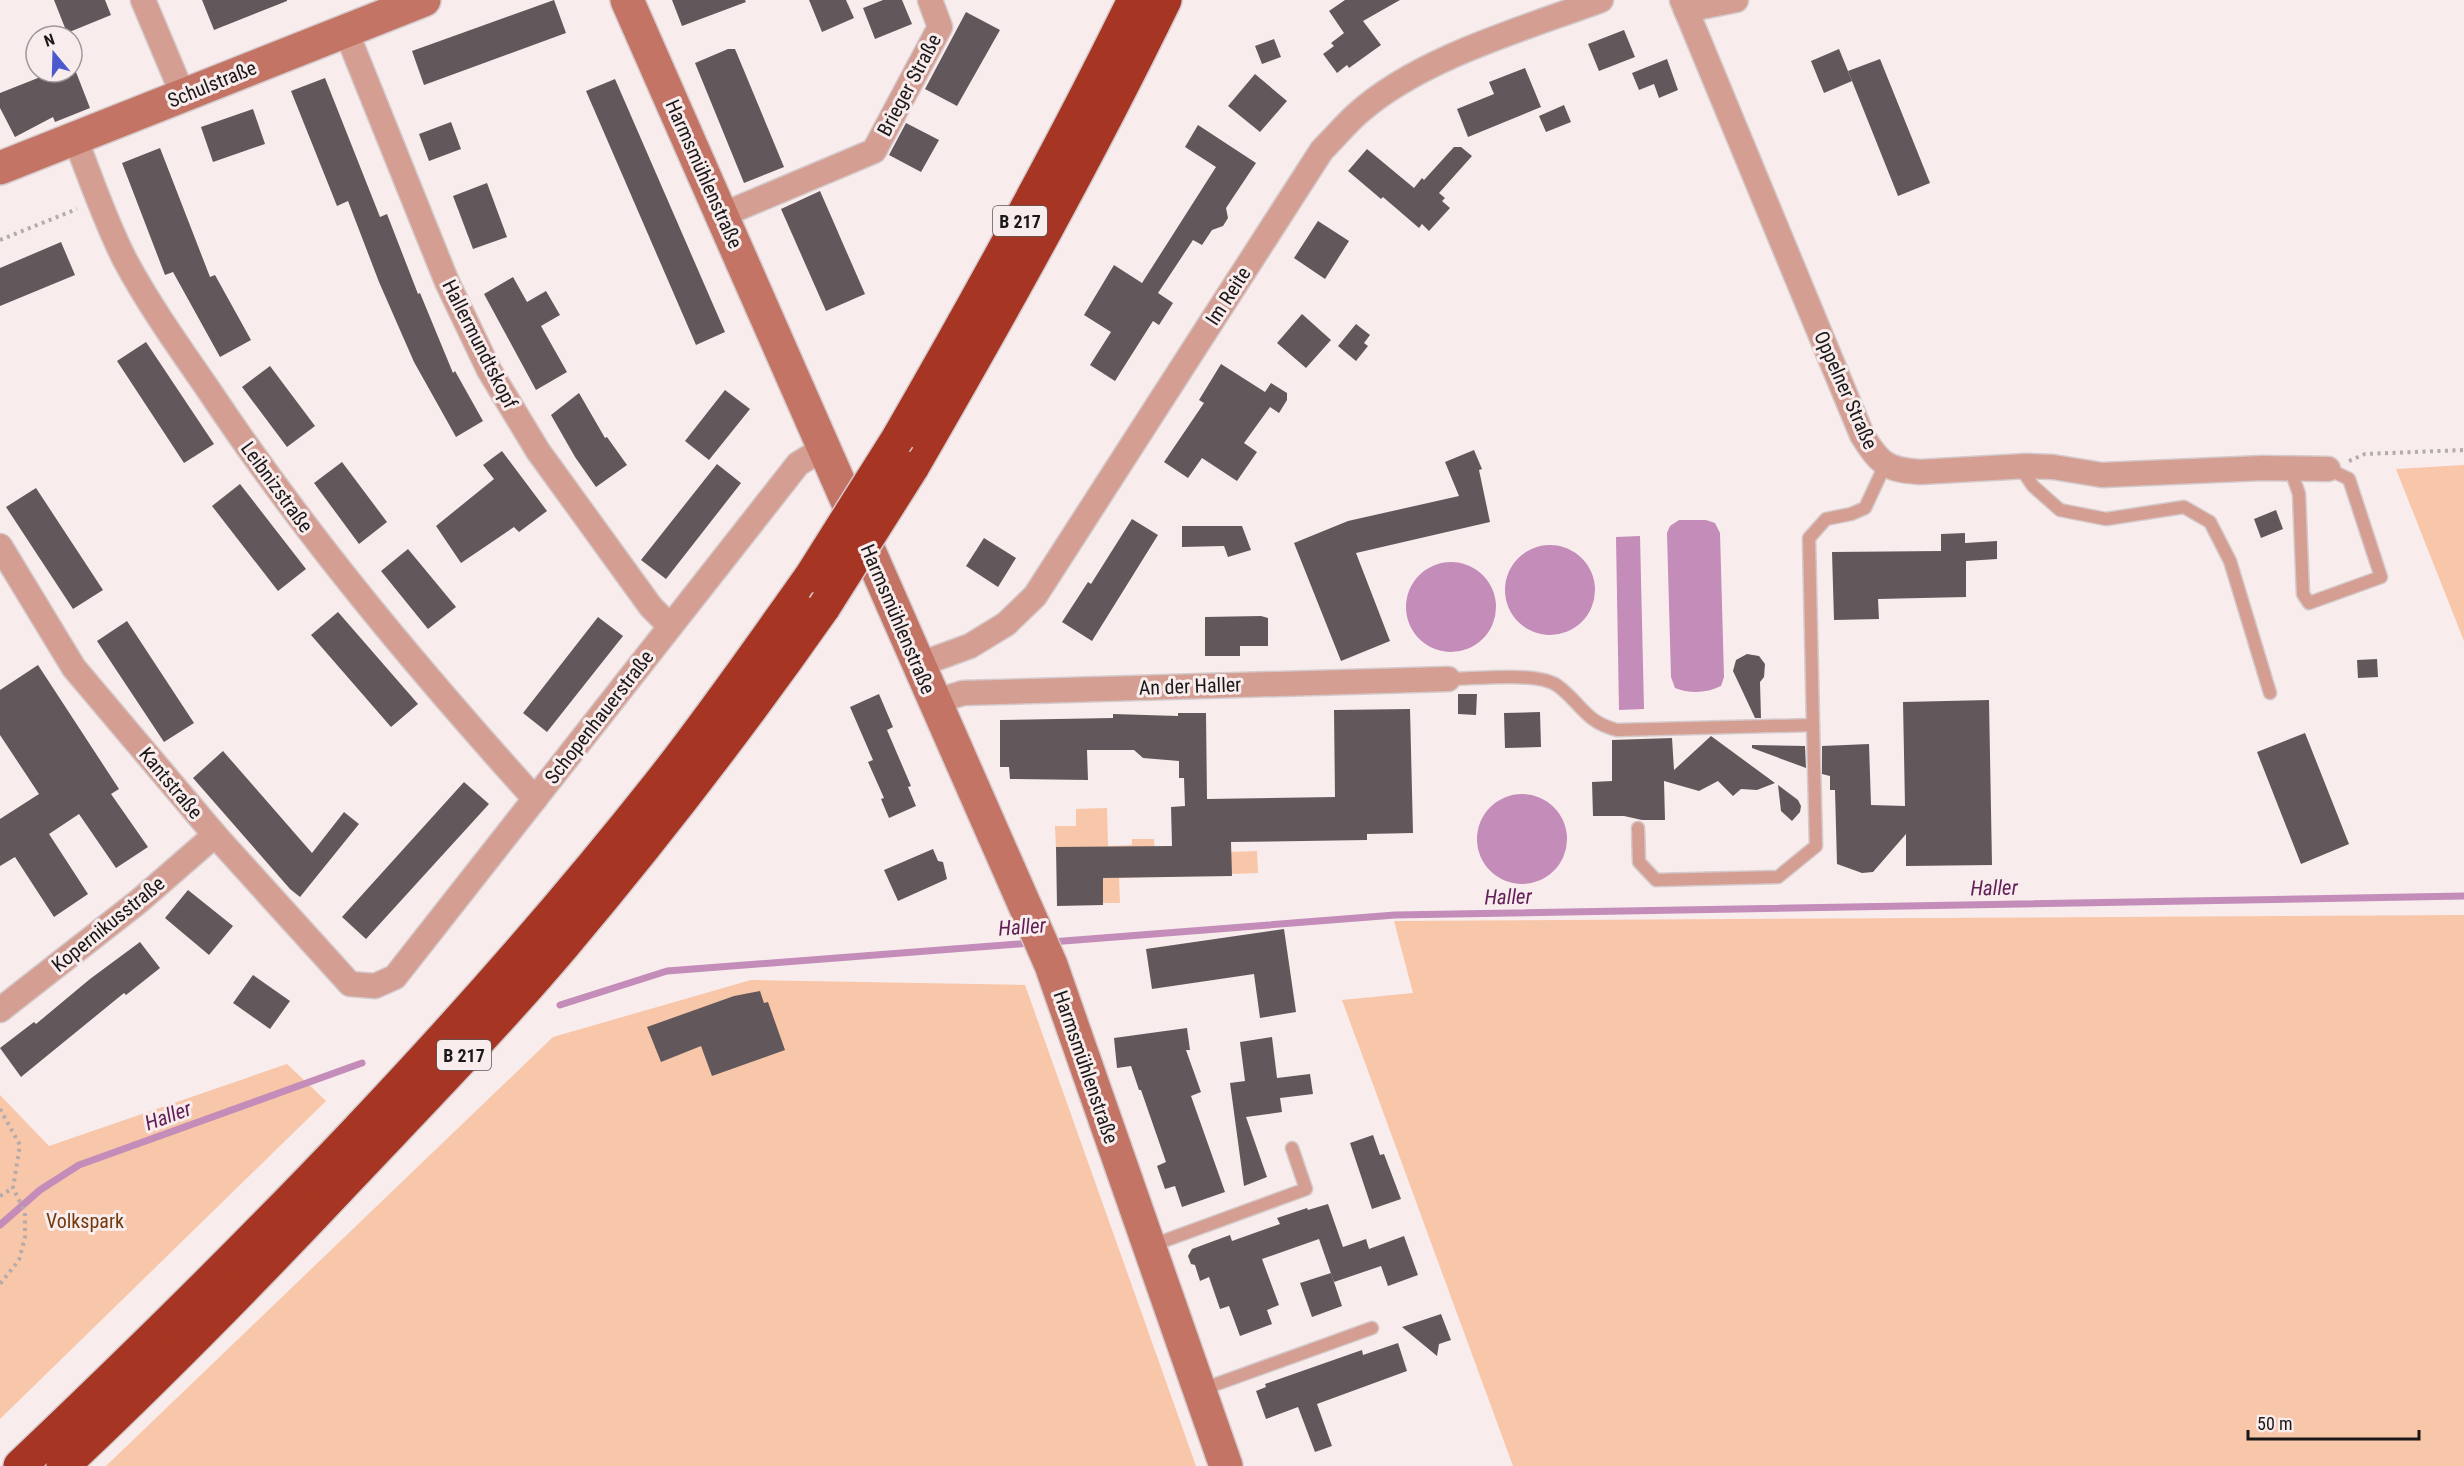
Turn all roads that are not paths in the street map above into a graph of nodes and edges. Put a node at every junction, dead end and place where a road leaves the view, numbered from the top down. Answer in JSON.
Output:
{"nodes":[{"id":1,"x":143,"y":0,"type":"edge"},
{"id":2,"x":424,"y":0,"type":"edge"},
{"id":3,"x":627,"y":0,"type":"edge"},
{"id":4,"x":930,"y":0,"type":"edge"},
{"id":5,"x":1134,"y":0,"type":"edge"},
{"id":6,"x":1165,"y":0,"type":"edge"},
{"id":7,"x":1601,"y":0,"type":"edge"},
{"id":8,"x":1736,"y":0,"type":"edge"},
{"id":9,"x":1684,"y":5,"type":"edge"},
{"id":10,"x":346,"y":31,"type":"junction"},
{"id":11,"x":183,"y":95,"type":"junction"},
{"id":12,"x":75,"y":138,"type":"junction"},
{"id":13,"x":0,"y":168,"type":"edge"},
{"id":14,"x":722,"y":215,"type":"junction"},
{"id":15,"x":825,"y":448,"type":"junction"},
{"id":16,"x":1885,"y":465,"type":"junction"},
{"id":17,"x":2020,"y":467,"type":"junction"},
{"id":18,"x":2290,"y":468,"type":"junction"},
{"id":19,"x":2328,"y":469,"type":"joint"},
{"id":20,"x":0,"y":546,"type":"edge"},
{"id":21,"x":669,"y":626,"type":"junction"},
{"id":22,"x":918,"y":665,"type":"junction"},
{"id":23,"x":1448,"y":679,"type":"joint"},
{"id":24,"x":2270,"y":693,"type":"dead end"},
{"id":25,"x":934,"y":702,"type":"junction"},
{"id":26,"x":1813,"y":725,"type":"junction"},
{"id":27,"x":535,"y":799,"type":"junction"},
{"id":28,"x":1638,"y":828,"type":"dead end"},
{"id":29,"x":215,"y":835,"type":"junction"},
{"id":30,"x":375,"y":986,"type":"joint"},
{"id":31,"x":0,"y":1011,"type":"edge"},
{"id":32,"x":1292,"y":1148,"type":"dead end"},
{"id":33,"x":1149,"y":1247,"type":"junction"},
{"id":34,"x":1372,"y":1328,"type":"dead end"},
{"id":35,"x":1199,"y":1391,"type":"junction"},
{"id":36,"x":20,"y":1466,"type":"edge"},
{"id":37,"x":63,"y":1466,"type":"edge"},
{"id":38,"x":1226,"y":1466,"type":"edge"}],
"edges":[{"from":1,"to":11,"type":"street"},
{"from":2,"to":10,"type":"street","name":"Schulstraße"},
{"from":3,"to":14,"type":"street","name":"Harmsmühlenstraße"},
{"from":4,"to":14,"type":"street","name":"Brieger Straße"},
{"from":5,"to":36,"type":"highway","number":"B 217","bridge":true},
{"from":6,"to":37,"type":"highway","number":"B 217","bridge":true},
{"from":7,"to":22,"type":"street","name":"Im Reite"},
{"from":8,"to":9,"type":"street"},
{"from":9,"to":16,"type":"street","name":"Oppelner Straße"},
{"from":10,"to":11,"type":"street","name":"Schulstraße"},
{"from":10,"to":21,"type":"street","name":"Hallermundtskopf"},
{"from":11,"to":12,"type":"street","name":"Schulstraße"},
{"from":12,"to":13,"type":"street","name":"Schulstraße"},
{"from":12,"to":27,"type":"street","name":"Leibnizstraße"},
{"from":14,"to":15,"type":"street","name":"Harmsmühlenstraße"},
{"from":15,"to":21,"type":"street","name":"Schopenhauerstraße"},
{"from":15,"to":22,"type":"street","name":"Harmsmühlenstraße"},
{"from":16,"to":17,"type":"street","name":"Oppelner Straße"},
{"from":16,"to":26,"type":"lane"},
{"from":17,"to":18,"type":"street","name":"Oppelner Straße"},
{"from":17,"to":24,"type":"lane"},
{"from":18,"to":19,"type":"street","name":"Oppelner Straße"},
{"from":18,"to":19,"type":"lane"},
{"from":20,"to":29,"type":"street","name":"Kantstraße"},
{"from":21,"to":27,"type":"street","name":"Schopenhauerstraße"},
{"from":22,"to":25,"type":"street","name":"Harmsmühlenstraße"},
{"from":23,"to":25,"type":"street","name":"An der Haller"},
{"from":23,"to":26,"type":"lane"},
{"from":25,"to":33,"type":"street","name":"Harmsmühlenstraße"},
{"from":26,"to":28,"type":"lane"},
{"from":27,"to":30,"type":"street","name":"Schopenhauerstraße"},
{"from":29,"to":30,"type":"street","name":"Kantstraße"},
{"from":29,"to":31,"type":"street","name":"Kopernikusstraße"},
{"from":32,"to":33,"type":"lane"},
{"from":33,"to":35,"type":"street","name":"Harmsmühlenstraße"},
{"from":34,"to":35,"type":"lane"},
{"from":35,"to":38,"type":"street","name":"Harmsmühlenstraße"}]}
